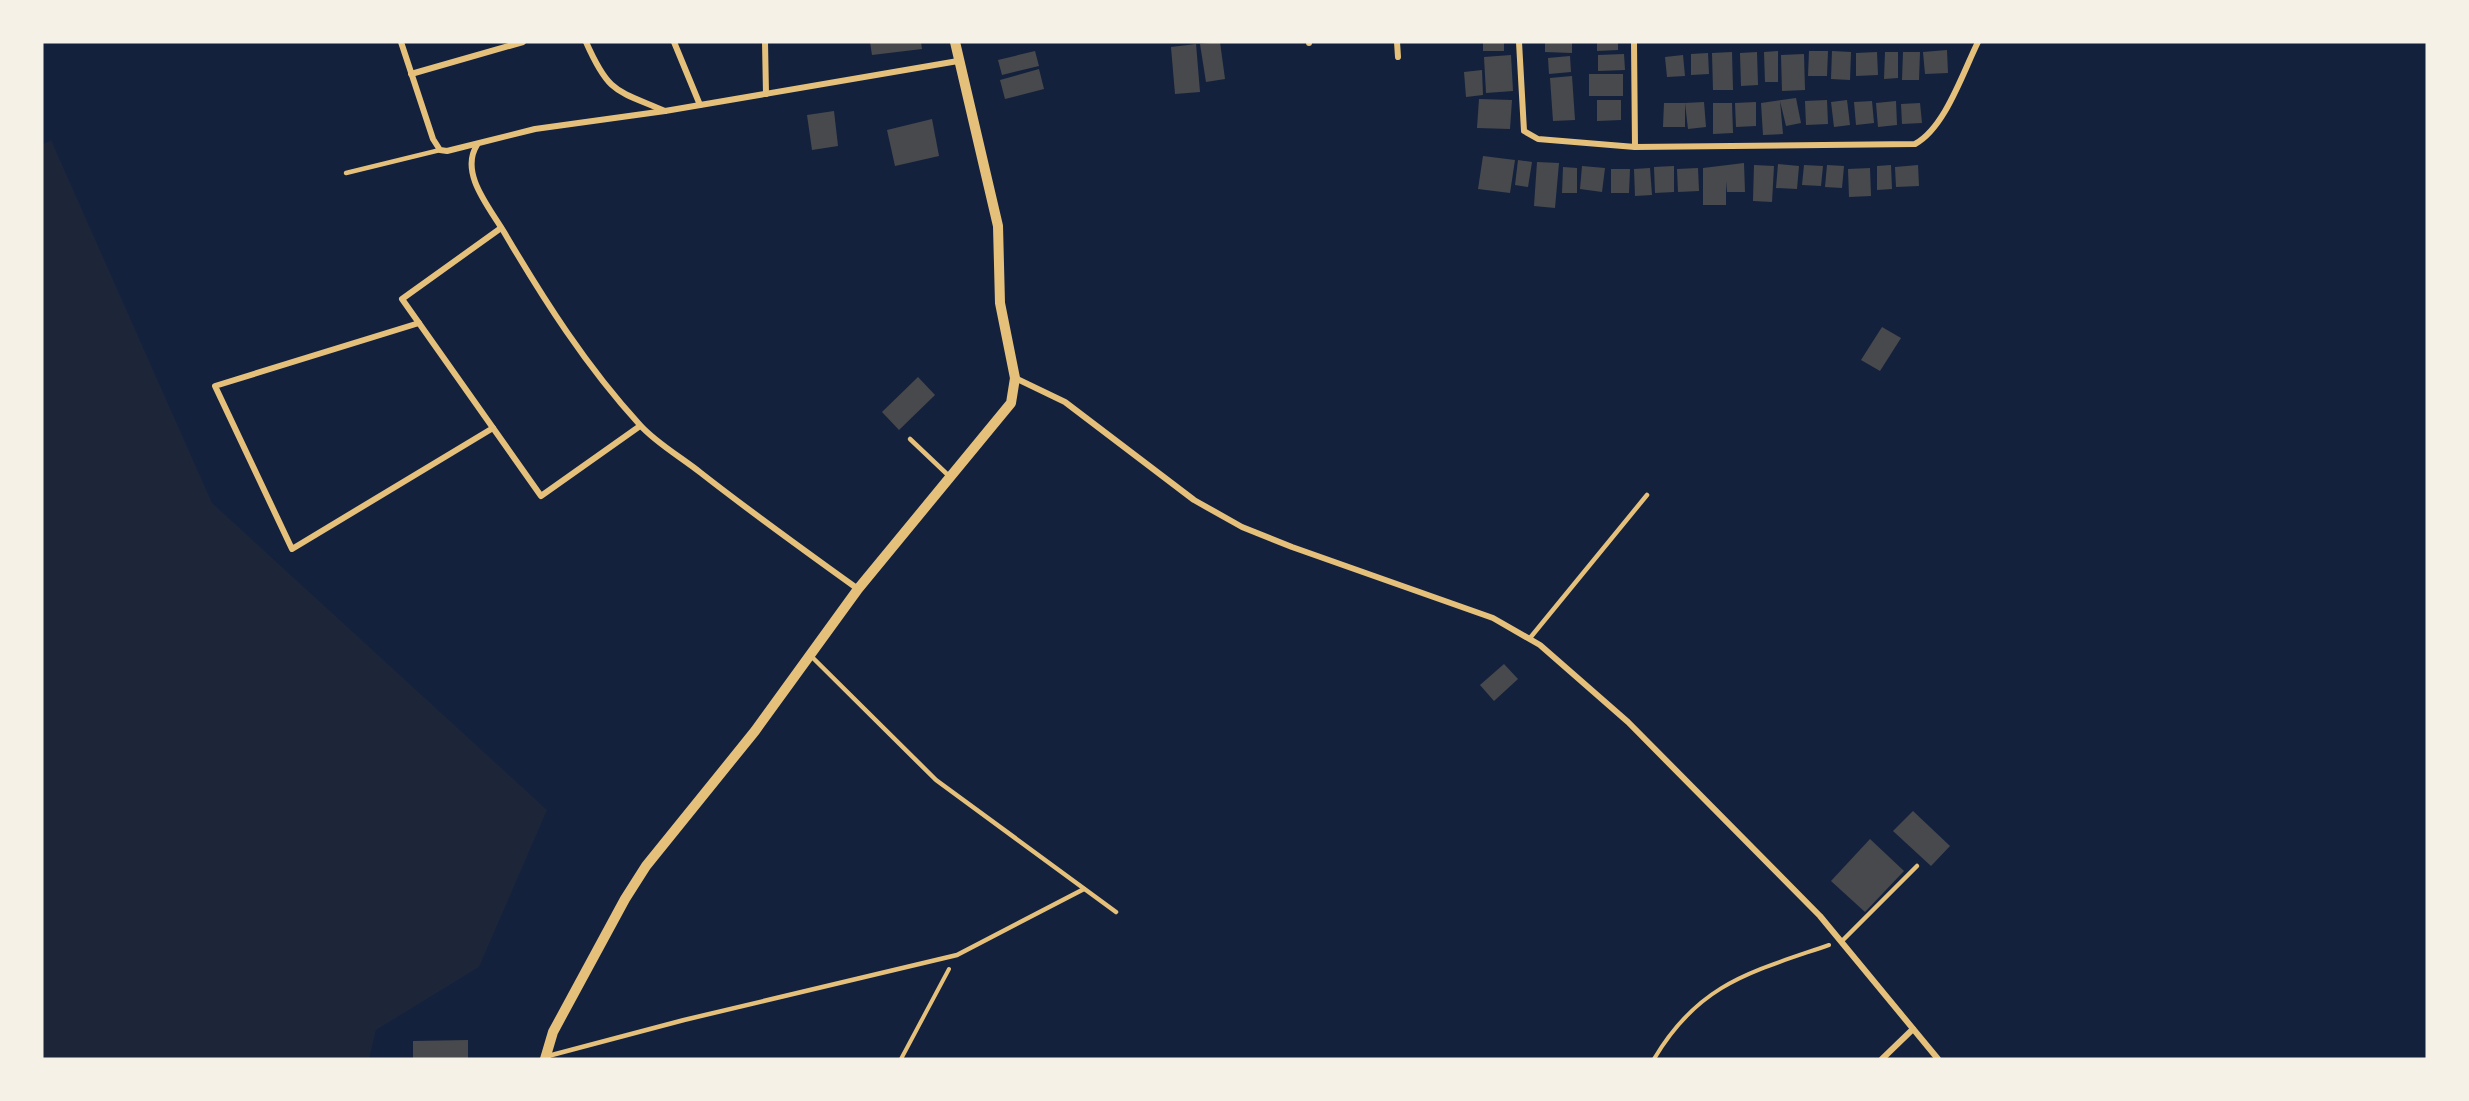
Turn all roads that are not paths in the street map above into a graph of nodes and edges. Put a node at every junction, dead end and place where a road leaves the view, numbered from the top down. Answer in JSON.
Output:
{"nodes":[{"id":1,"x":401,"y":42,"type":"edge"},
{"id":2,"x":523,"y":42,"type":"edge"},
{"id":3,"x":586,"y":42,"type":"edge"},
{"id":4,"x":674,"y":42,"type":"edge"},
{"id":5,"x":765,"y":42,"type":"edge"},
{"id":6,"x":955,"y":42,"type":"edge"},
{"id":7,"x":1397,"y":42,"type":"edge"},
{"id":8,"x":1519,"y":42,"type":"edge"},
{"id":9,"x":1634,"y":42,"type":"edge"},
{"id":10,"x":1978,"y":42,"type":"edge"},
{"id":11,"x":501,"y":45,"type":"edge"},
{"id":12,"x":1398,"y":57,"type":"dead end"},
{"id":13,"x":958,"y":62,"type":"junction"},
{"id":14,"x":411,"y":74,"type":"junction"},
{"id":15,"x":766,"y":94,"type":"junction"},
{"id":16,"x":700,"y":105,"type":"junction"},
{"id":17,"x":665,"y":111,"type":"junction"},
{"id":18,"x":477,"y":146,"type":"junction"},
{"id":19,"x":1635,"y":147,"type":"junction"},
{"id":20,"x":440,"y":150,"type":"junction"},
{"id":21,"x":346,"y":173,"type":"dead end"},
{"id":22,"x":501,"y":228,"type":"junction"},
{"id":23,"x":418,"y":323,"type":"junction"},
{"id":24,"x":1015,"y":378,"type":"junction"},
{"id":25,"x":640,"y":426,"type":"junction"},
{"id":26,"x":493,"y":428,"type":"junction"},
{"id":27,"x":910,"y":439,"type":"dead end"},
{"id":28,"x":949,"y":476,"type":"junction"},
{"id":29,"x":1647,"y":495,"type":"dead end"},
{"id":30,"x":858,"y":589,"type":"junction"},
{"id":31,"x":1530,"y":638,"type":"junction"},
{"id":32,"x":810,"y":655,"type":"junction"},
{"id":33,"x":1917,"y":866,"type":"dead end"},
{"id":34,"x":1084,"y":889,"type":"junction"},
{"id":35,"x":1116,"y":912,"type":"dead end"},
{"id":36,"x":1842,"y":941,"type":"junction"},
{"id":37,"x":1914,"y":1029,"type":"junction"},
{"id":38,"x":546,"y":1058,"type":"edge"},
{"id":39,"x":1882,"y":1059,"type":"edge"},
{"id":40,"x":1938,"y":1059,"type":"edge"}],
"edges":[{"from":1,"to":14,"type":"street"},
{"from":2,"to":11,"type":"street"},
{"from":3,"to":17,"type":"street"},
{"from":4,"to":16,"type":"street"},
{"from":5,"to":15,"type":"street"},
{"from":6,"to":13,"type":"street"},
{"from":7,"to":12,"type":"street"},
{"from":8,"to":19,"type":"street"},
{"from":9,"to":19,"type":"street"},
{"from":10,"to":19,"type":"street"},
{"from":11,"to":14,"type":"street"},
{"from":13,"to":15,"type":"street"},
{"from":13,"to":24,"type":"street"},
{"from":14,"to":20,"type":"street"},
{"from":15,"to":16,"type":"street"},
{"from":16,"to":17,"type":"street"},
{"from":17,"to":18,"type":"street"},
{"from":18,"to":20,"type":"street"},
{"from":18,"to":22,"type":"street"},
{"from":20,"to":21,"type":"lane"},
{"from":22,"to":23,"type":"street"},
{"from":22,"to":25,"type":"street"},
{"from":23,"to":26,"type":"street"},
{"from":23,"to":26,"type":"street"},
{"from":24,"to":28,"type":"street"},
{"from":24,"to":31,"type":"street"},
{"from":25,"to":26,"type":"street"},
{"from":25,"to":30,"type":"street"},
{"from":27,"to":28,"type":"lane"},
{"from":28,"to":30,"type":"street"},
{"from":29,"to":31,"type":"lane"},
{"from":30,"to":32,"type":"street"},
{"from":31,"to":36,"type":"street"},
{"from":32,"to":34,"type":"lane"},
{"from":32,"to":38,"type":"street"},
{"from":33,"to":36,"type":"lane"},
{"from":34,"to":35,"type":"lane"},
{"from":34,"to":38,"type":"lane"},
{"from":36,"to":37,"type":"street"},
{"from":37,"to":39,"type":"street"},
{"from":37,"to":40,"type":"street"}]}
